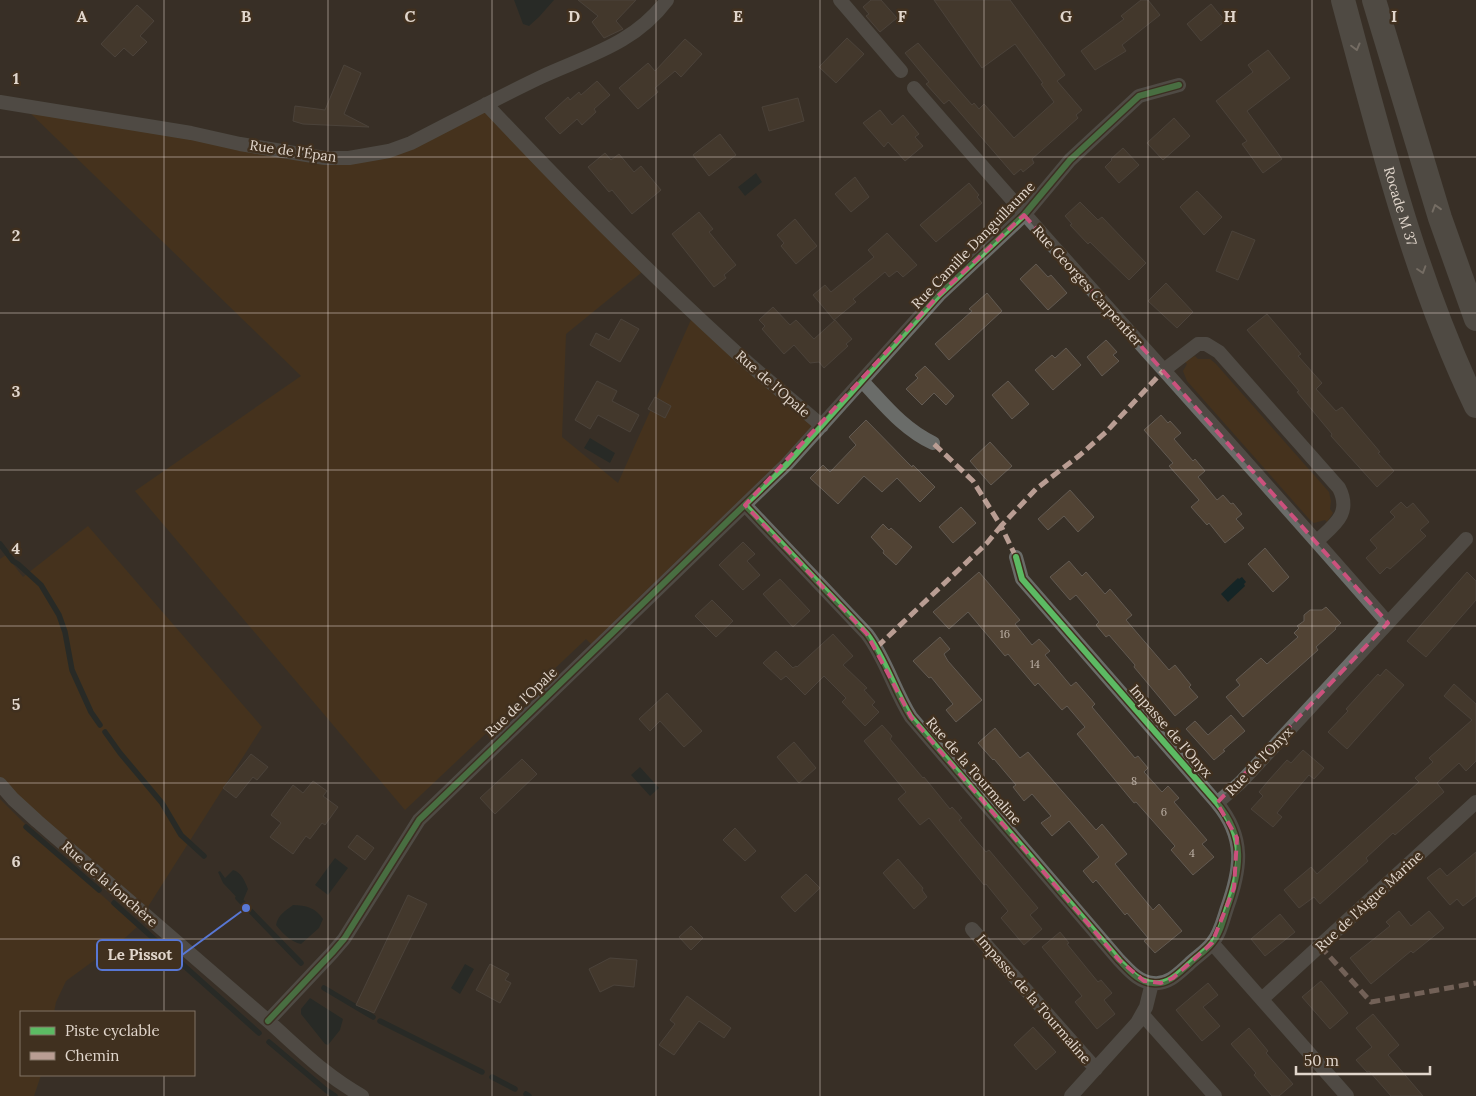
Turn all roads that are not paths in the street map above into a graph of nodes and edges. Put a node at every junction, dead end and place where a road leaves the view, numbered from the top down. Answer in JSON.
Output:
{"nodes":[{"id":1,"x":667,"y":0,"type":"edge"},
{"id":2,"x":840,"y":0,"type":"edge"},
{"id":3,"x":1343,"y":0,"type":"edge"},
{"id":4,"x":1374,"y":0,"type":"edge"},
{"id":5,"x":901,"y":70,"type":"dead end"},
{"id":6,"x":1179,"y":85,"type":"dead end"},
{"id":7,"x":914,"y":88,"type":"dead end"},
{"id":8,"x":0,"y":102,"type":"edge"},
{"id":9,"x":486,"y":104,"type":"junction"},
{"id":10,"x":1024,"y":215,"type":"junction"},
{"id":11,"x":1476,"y":320,"type":"edge"},
{"id":12,"x":1164,"y":370,"type":"junction"},
{"id":13,"x":862,"y":381,"type":"junction"},
{"id":14,"x":1476,"y":406,"type":"edge"},
{"id":15,"x":822,"y":426,"type":"junction"},
{"id":16,"x":933,"y":443,"type":"dead end"},
{"id":17,"x":745,"y":505,"type":"junction"},
{"id":18,"x":1466,"y":539,"type":"dead end"},
{"id":19,"x":1316,"y":541,"type":"junction"},
{"id":20,"x":1016,"y":557,"type":"dead end"},
{"id":21,"x":1388,"y":623,"type":"junction"},
{"id":22,"x":0,"y":784,"type":"edge"},
{"id":23,"x":1476,"y":802,"type":"edge"},
{"id":24,"x":1217,"y":804,"type":"junction"},
{"id":25,"x":972,"y":929,"type":"dead end"},
{"id":26,"x":1212,"y":943,"type":"junction"},
{"id":27,"x":1152,"y":983,"type":"junction"},
{"id":28,"x":1262,"y":999,"type":"junction"},
{"id":29,"x":1142,"y":1014,"type":"junction"},
{"id":30,"x":268,"y":1021,"type":"junction"},
{"id":31,"x":1096,"y":1069,"type":"junction"},
{"id":32,"x":362,"y":1096,"type":"edge"},
{"id":33,"x":1071,"y":1096,"type":"edge"},
{"id":34,"x":1215,"y":1096,"type":"edge"},
{"id":35,"x":1347,"y":1096,"type":"edge"}],
"edges":[{"from":1,"to":9,"type":"street","name":"Rue de l'Épan"},
{"from":2,"to":5,"type":"street"},
{"from":3,"to":14,"type":"highway","name":"Rocade M 37","one_way":true},
{"from":11,"to":4,"type":"highway","one_way":true},
{"from":6,"to":10,"type":"street","name":"Rue Camille Danguillaume"},
{"from":7,"to":10,"type":"street","name":"Rue Georges Carpentier"},
{"from":8,"to":9,"type":"street","name":"Rue de l'Épan"},
{"from":9,"to":15,"type":"street","name":"Rue de l'Opale"},
{"from":10,"to":12,"type":"street","name":"Rue Georges Carpentier"},
{"from":10,"to":13,"type":"street","name":"Rue Camille Danguillaume"},
{"from":12,"to":19,"type":"street","name":"Rue Georges Carpentier"},
{"from":12,"to":19,"type":"street"},
{"from":13,"to":15,"type":"street","name":"Rue Camille Danguillaume"},
{"from":13,"to":16,"type":"street"},
{"from":15,"to":17,"type":"street","name":"Rue de l'Opale"},
{"from":17,"to":27,"type":"street","name":"Rue de la Tourmaline"},
{"from":17,"to":30,"type":"street","name":"Rue de l'Opale"},
{"from":18,"to":21,"type":"street"},
{"from":19,"to":21,"type":"street","name":"Rue Georges Carpentier"},
{"from":20,"to":24,"type":"street","name":"Impasse de l'Onyx"},
{"from":21,"to":24,"type":"street","name":"Rue de l'Onyx"},
{"from":22,"to":30,"type":"street","name":"Rue de la Jonchère"},
{"from":23,"to":28,"type":"street","name":"Rue de l'Aigue Marine"},
{"from":24,"to":26,"type":"street","name":"Impasse de l'Onyx"},
{"from":25,"to":31,"type":"street","name":"Impasse de la Tourmaline"},
{"from":26,"to":27,"type":"street"},
{"from":26,"to":28,"type":"street"},
{"from":27,"to":29,"type":"street","name":"Impasse de la Tourmaline"},
{"from":28,"to":35,"type":"street"},
{"from":29,"to":31,"type":"street","name":"Impasse de la Tourmaline"},
{"from":29,"to":34,"type":"street"},
{"from":30,"to":32,"type":"street","name":"Rue de la Jonchère"},
{"from":31,"to":33,"type":"street","name":"Impasse de la Tourmaline"}]}
